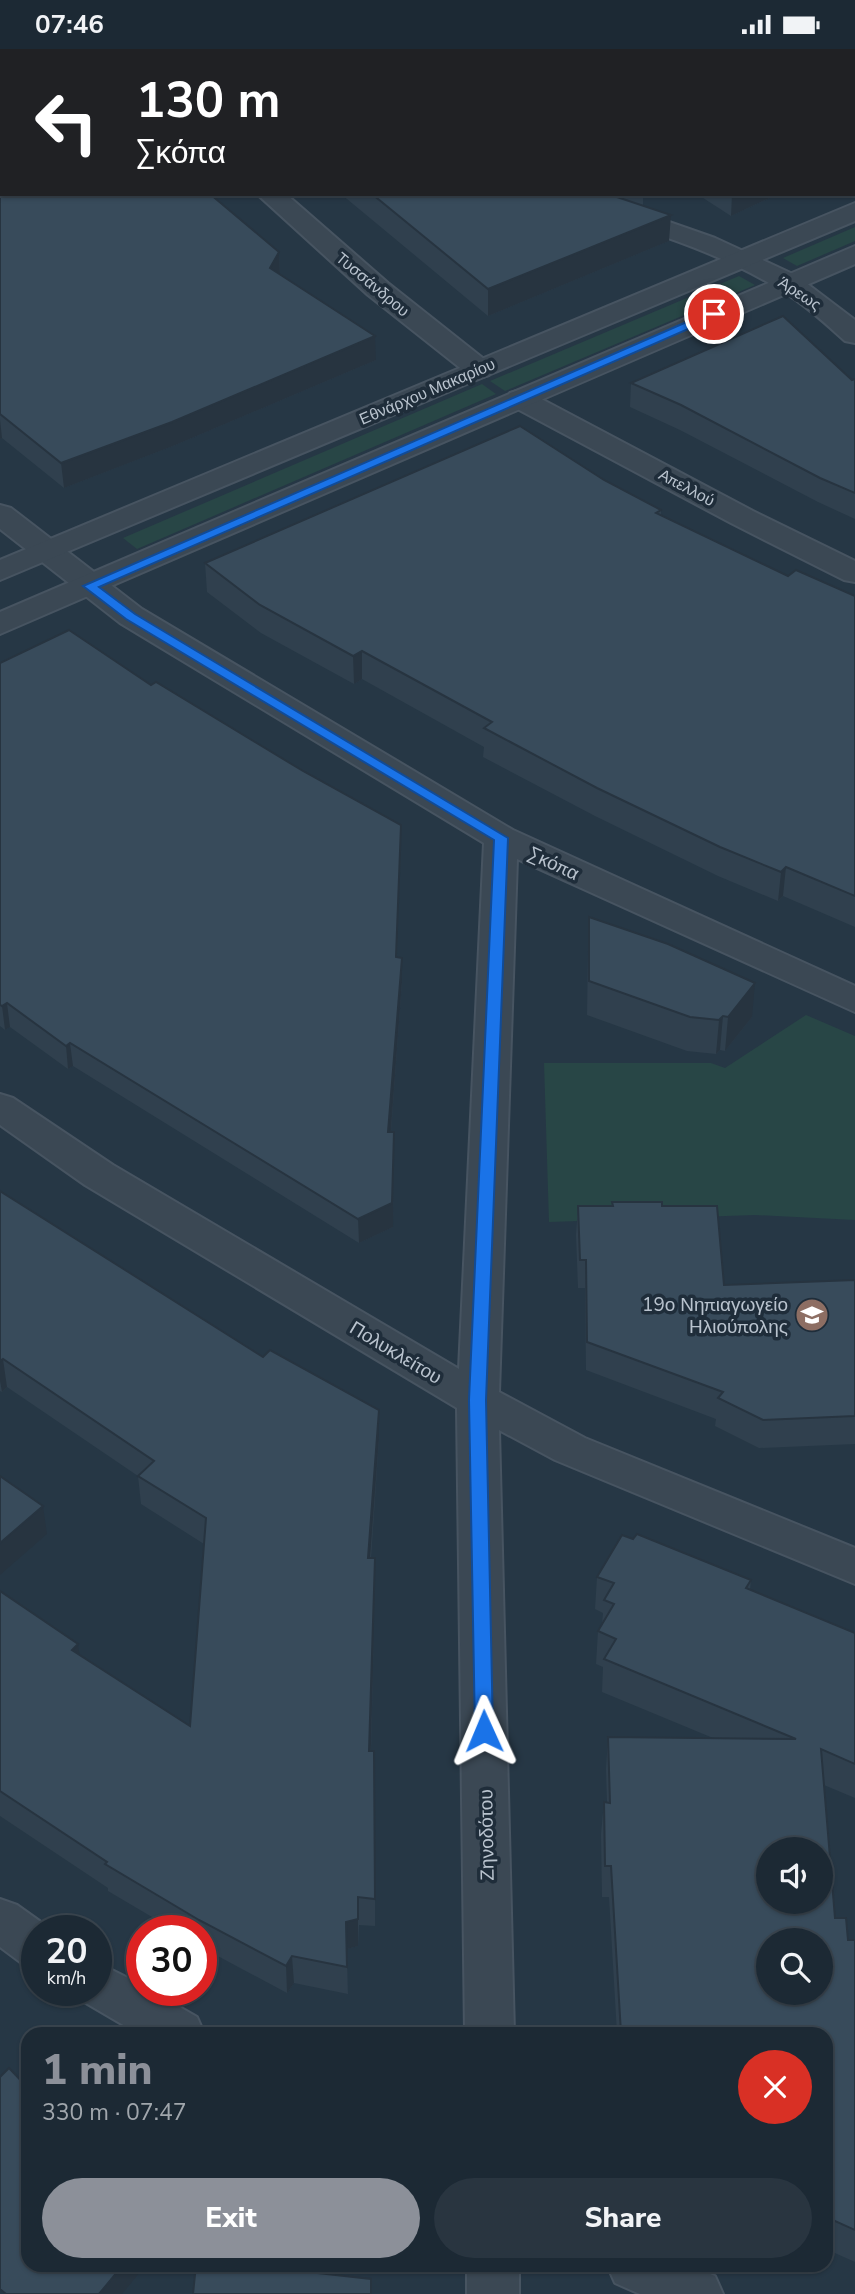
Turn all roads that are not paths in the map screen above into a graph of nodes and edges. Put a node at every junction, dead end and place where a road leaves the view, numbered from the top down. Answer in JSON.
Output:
{"nodes":[{"id":1,"x":272,"y":196,"type":"edge"},
{"id":2,"x":568,"y":196,"type":"edge"},
{"id":3,"x":855,"y":211,"type":"edge"},
{"id":4,"x":855,"y":254,"type":"edge"},
{"id":5,"x":740,"y":259,"type":"junction"},
{"id":6,"x":787,"y":282,"type":"junction"},
{"id":7,"x":855,"y":335,"type":"edge"},
{"id":8,"x":479,"y":369,"type":"junction"},
{"id":9,"x":520,"y":399,"type":"junction"},
{"id":10,"x":0,"y":513,"type":"edge"},
{"id":11,"x":46,"y":551,"type":"junction"},
{"id":12,"x":0,"y":571,"type":"edge"},
{"id":13,"x":855,"y":573,"type":"edge"},
{"id":14,"x":90,"y":586,"type":"junction"},
{"id":15,"x":0,"y":624,"type":"edge"},
{"id":16,"x":501,"y":838,"type":"junction"},
{"id":17,"x":855,"y":1000,"type":"edge"},
{"id":18,"x":0,"y":1107,"type":"edge"},
{"id":19,"x":478,"y":1400,"type":"junction"},
{"id":20,"x":855,"y":1567,"type":"edge"},
{"id":21,"x":0,"y":1920,"type":"edge"},
{"id":22,"x":21,"y":1935,"type":"edge"},
{"id":23,"x":112,"y":1993,"type":"edge"},
{"id":24,"x":170,"y":2027,"type":"edge"},
{"id":25,"x":490,"y":2027,"type":"edge"},
{"id":26,"x":493,"y":2272,"type":"edge"},
{"id":27,"x":648,"y":2272,"type":"edge"},
{"id":28,"x":493,"y":2294,"type":"edge"},
{"id":29,"x":696,"y":2294,"type":"edge"}],
"edges":[{"from":1,"to":8,"type":"street","name":"Τυσσάνδρου"},
{"from":2,"to":5,"type":"street","name":"Άρεως"},
{"from":3,"to":5,"type":"street","name":"Εθνάρχου Μακαρίου"},
{"from":4,"to":6,"type":"street"},
{"from":5,"to":6,"type":"street","name":"Άρεως"},
{"from":5,"to":8,"type":"street","name":"Εθνάρχου Μακαρίου"},
{"from":6,"to":7,"type":"street","name":"Άρεως"},
{"from":6,"to":9,"type":"street"},
{"from":8,"to":11,"type":"street","name":"Εθνάρχου Μακαρίου"},
{"from":9,"to":13,"type":"street","name":"Απελλού"},
{"from":9,"to":14,"type":"street"},
{"from":10,"to":11,"type":"street","name":"Σκόπα"},
{"from":11,"to":12,"type":"street","name":"Εθνάρχου Μακαρίου"},
{"from":11,"to":14,"type":"street","name":"Σκόπα"},
{"from":14,"to":15,"type":"street"},
{"from":14,"to":16,"type":"street","name":"Σκόπα"},
{"from":16,"to":17,"type":"street","name":"Σκόπα"},
{"from":16,"to":19,"type":"street","name":"Ζηνοδότου"},
{"from":18,"to":19,"type":"street","name":"Πολυκλείτου"},
{"from":19,"to":20,"type":"street","name":"Πολυκλείτου"},
{"from":19,"to":25,"type":"street","name":"Ζηνοδότου"},
{"from":21,"to":22,"type":"street"},
{"from":23,"to":24,"type":"street"},
{"from":26,"to":28,"type":"street"},
{"from":27,"to":29,"type":"street"}]}
